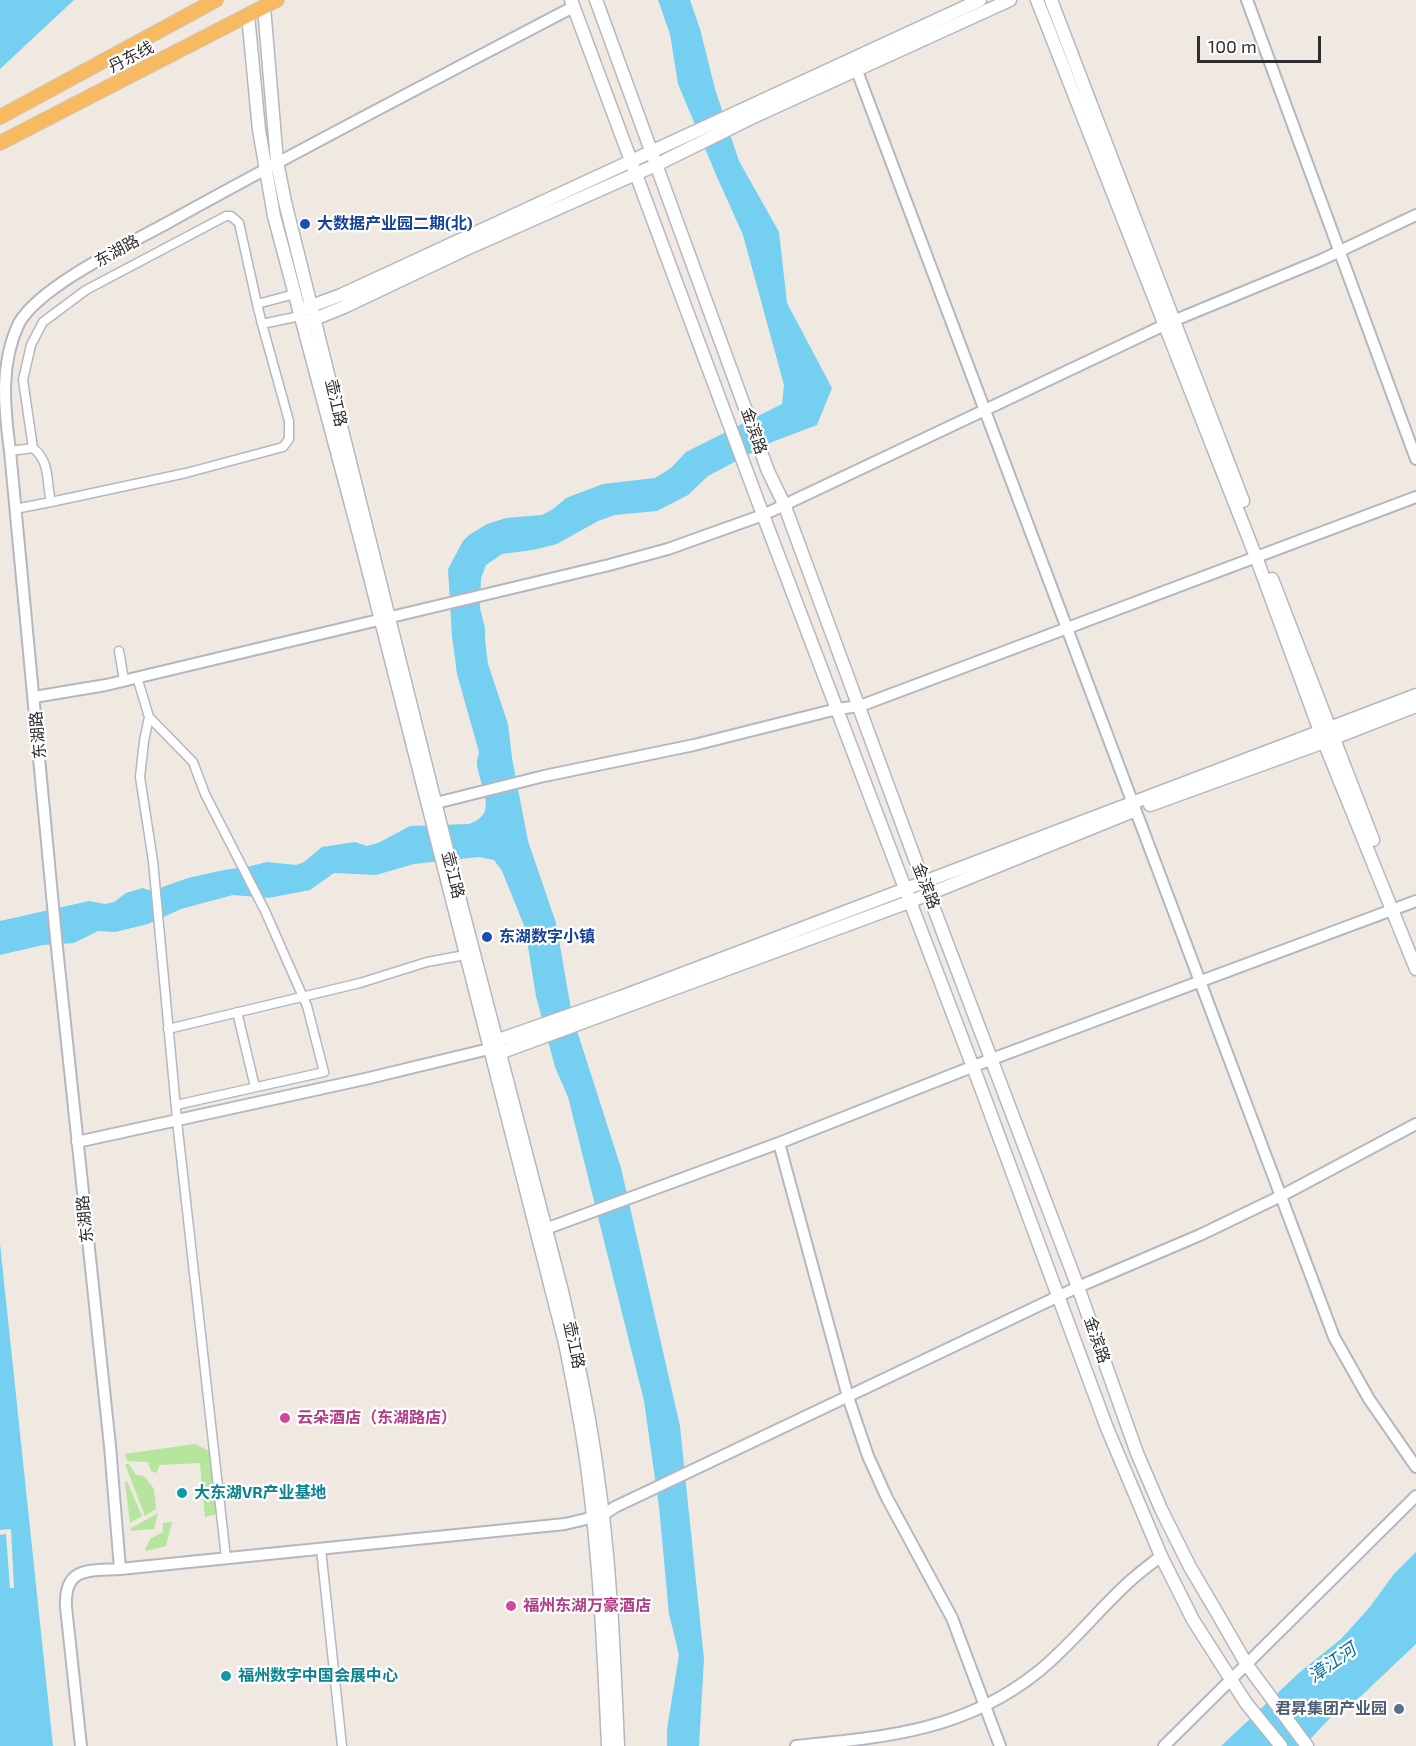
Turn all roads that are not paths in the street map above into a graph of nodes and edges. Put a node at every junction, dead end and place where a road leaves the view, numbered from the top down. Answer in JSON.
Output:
{"nodes":[{"id":1,"x":216,"y":0,"type":"edge"},
{"id":2,"x":277,"y":0,"type":"edge"},
{"id":3,"x":596,"y":0,"type":"edge"},
{"id":4,"x":980,"y":0,"type":"edge"},
{"id":5,"x":1010,"y":0,"type":"edge"},
{"id":6,"x":1037,"y":0,"type":"edge"},
{"id":7,"x":1051,"y":0,"type":"edge"},
{"id":8,"x":1247,"y":0,"type":"edge"},
{"id":9,"x":572,"y":3,"type":"edge"},
{"id":10,"x":264,"y":7,"type":"junction"},
{"id":11,"x":248,"y":15,"type":"junction"},
{"id":12,"x":855,"y":65,"type":"junction"},
{"id":13,"x":0,"y":117,"type":"edge"},
{"id":14,"x":686,"y":142,"type":"junction"},
{"id":15,"x":0,"y":143,"type":"edge"},
{"id":16,"x":651,"y":152,"type":"junction"},
{"id":17,"x":277,"y":162,"type":"junction"},
{"id":18,"x":656,"y":165,"type":"junction"},
{"id":19,"x":633,"y":167,"type":"junction"},
{"id":20,"x":264,"y":169,"type":"junction"},
{"id":21,"x":1416,"y":215,"type":"edge"},
{"id":22,"x":1339,"y":251,"type":"junction"},
{"id":23,"x":295,"y":294,"type":"junction"},
{"id":24,"x":257,"y":304,"type":"junction"},
{"id":25,"x":305,"y":315,"type":"junction"},
{"id":26,"x":262,"y":324,"type":"junction"},
{"id":27,"x":1169,"y":324,"type":"junction"},
{"id":28,"x":986,"y":409,"type":"junction"},
{"id":29,"x":33,"y":448,"type":"junction"},
{"id":30,"x":10,"y":451,"type":"junction"},
{"id":31,"x":1416,"y":459,"type":"edge"},
{"id":32,"x":1416,"y":497,"type":"edge"},
{"id":33,"x":51,"y":502,"type":"junction"},
{"id":34,"x":784,"y":504,"type":"junction"},
{"id":35,"x":15,"y":509,"type":"junction"},
{"id":36,"x":763,"y":515,"type":"junction"},
{"id":37,"x":1259,"y":556,"type":"junction"},
{"id":38,"x":384,"y":618,"type":"junction"},
{"id":39,"x":1068,"y":629,"type":"junction"},
{"id":40,"x":118,"y":651,"type":"dead end"},
{"id":41,"x":137,"y":677,"type":"junction"},
{"id":42,"x":124,"y":680,"type":"junction"},
{"id":43,"x":1416,"y":695,"type":"edge"},
{"id":44,"x":34,"y":697,"type":"junction"},
{"id":45,"x":860,"y":706,"type":"junction"},
{"id":46,"x":1416,"y":706,"type":"edge"},
{"id":47,"x":837,"y":709,"type":"junction"},
{"id":48,"x":149,"y":717,"type":"junction"},
{"id":49,"x":1327,"y":735,"type":"junction"},
{"id":50,"x":1135,"y":806,"type":"junction"},
{"id":51,"x":432,"y":810,"type":"junction"},
{"id":52,"x":447,"y":867,"type":"junction"},
{"id":53,"x":924,"y":882,"type":"junction"},
{"id":54,"x":905,"y":890,"type":"junction"},
{"id":55,"x":929,"y":894,"type":"junction"},
{"id":56,"x":1416,"y":901,"type":"edge"},
{"id":57,"x":909,"y":902,"type":"junction"},
{"id":58,"x":1397,"y":909,"type":"junction"},
{"id":59,"x":1416,"y":946,"type":"edge"},
{"id":60,"x":465,"y":955,"type":"junction"},
{"id":61,"x":1416,"y":969,"type":"edge"},
{"id":62,"x":1199,"y":982,"type":"junction"},
{"id":63,"x":303,"y":996,"type":"junction"},
{"id":64,"x":237,"y":1012,"type":"junction"},
{"id":65,"x":595,"y":1012,"type":"junction"},
{"id":66,"x":168,"y":1029,"type":"junction"},
{"id":67,"x":493,"y":1049,"type":"junction"},
{"id":68,"x":992,"y":1059,"type":"junction"},
{"id":69,"x":973,"y":1067,"type":"junction"},
{"id":70,"x":255,"y":1087,"type":"junction"},
{"id":71,"x":176,"y":1106,"type":"junction"},
{"id":72,"x":177,"y":1120,"type":"junction"},
{"id":73,"x":1416,"y":1124,"type":"edge"},
{"id":74,"x":77,"y":1142,"type":"junction"},
{"id":75,"x":779,"y":1143,"type":"junction"},
{"id":76,"x":1281,"y":1196,"type":"junction"},
{"id":77,"x":541,"y":1231,"type":"junction"},
{"id":78,"x":1061,"y":1242,"type":"junction"},
{"id":79,"x":1042,"y":1251,"type":"junction"},
{"id":80,"x":1078,"y":1287,"type":"junction"},
{"id":81,"x":1059,"y":1298,"type":"junction"},
{"id":82,"x":1093,"y":1331,"type":"junction"},
{"id":83,"x":1074,"y":1338,"type":"junction"},
{"id":84,"x":848,"y":1397,"type":"junction"},
{"id":85,"x":1416,"y":1467,"type":"edge"},
{"id":86,"x":1416,"y":1496,"type":"edge"},
{"id":87,"x":598,"y":1516,"type":"junction"},
{"id":88,"x":321,"y":1549,"type":"junction"},
{"id":89,"x":1161,"y":1556,"type":"junction"},
{"id":90,"x":226,"y":1558,"type":"junction"},
{"id":91,"x":120,"y":1569,"type":"junction"},
{"id":92,"x":1247,"y":1665,"type":"junction"},
{"id":93,"x":1231,"y":1679,"type":"junction"},
{"id":94,"x":985,"y":1705,"type":"junction"},
{"id":95,"x":81,"y":1746,"type":"edge"},
{"id":96,"x":342,"y":1746,"type":"edge"},
{"id":97,"x":608,"y":1746,"type":"edge"},
{"id":98,"x":618,"y":1746,"type":"edge"},
{"id":99,"x":796,"y":1746,"type":"edge"},
{"id":100,"x":1000,"y":1746,"type":"edge"},
{"id":101,"x":1164,"y":1746,"type":"edge"},
{"id":102,"x":1281,"y":1746,"type":"edge"},
{"id":103,"x":1306,"y":1746,"type":"edge"}],
"edges":[{"from":1,"to":13,"type":"highway","name":"丹东线"},
{"from":2,"to":10,"type":"highway","name":"丹东线"},
{"from":3,"to":16,"type":"main road","name":"金滨路"},
{"from":4,"to":12,"type":"main road"},
{"from":5,"to":12,"type":"main road"},
{"from":6,"to":27,"type":"main road"},
{"from":7,"to":27,"type":"main road"},
{"from":8,"to":22,"type":"street"},
{"from":9,"to":17,"type":"street","name":"东湖路"},
{"from":9,"to":19,"type":"main road","name":"金滨路"},
{"from":10,"to":11,"type":"highway","name":"丹东线"},
{"from":10,"to":17,"type":"main road","name":"壶江路"},
{"from":11,"to":15,"type":"highway","name":"丹东线"},
{"from":11,"to":20,"type":"main road","name":"壶江路"},
{"from":12,"to":14,"type":"main road"},
{"from":12,"to":28,"type":"street"},
{"from":14,"to":16,"type":"main road"},
{"from":14,"to":18,"type":"main road"},
{"from":16,"to":18,"type":"main road","name":"金滨路"},
{"from":16,"to":19,"type":"main road"},
{"from":17,"to":20,"type":"street","name":"东湖路"},
{"from":17,"to":25,"type":"main road","name":"壶江路"},
{"from":18,"to":19,"type":"main road"},
{"from":18,"to":34,"type":"main road","name":"金滨路"},
{"from":19,"to":25,"type":"main road"},
{"from":19,"to":36,"type":"main road","name":"金滨路"},
{"from":20,"to":23,"type":"main road","name":"壶江路"},
{"from":20,"to":30,"type":"street","name":"东湖路"},
{"from":21,"to":22,"type":"street"},
{"from":22,"to":27,"type":"street"},
{"from":22,"to":31,"type":"street"},
{"from":23,"to":24,"type":"street"},
{"from":23,"to":25,"type":"main road","name":"壶江路"},
{"from":24,"to":26,"type":"street"},
{"from":24,"to":29,"type":"street"},
{"from":25,"to":26,"type":"street"},
{"from":25,"to":38,"type":"main road","name":"壶江路"},
{"from":26,"to":33,"type":"street"},
{"from":27,"to":28,"type":"street"},
{"from":27,"to":37,"type":"main road"},
{"from":28,"to":34,"type":"street"},
{"from":28,"to":39,"type":"street"},
{"from":29,"to":30,"type":"street"},
{"from":29,"to":33,"type":"street"},
{"from":30,"to":35,"type":"street","name":"东湖路"},
{"from":32,"to":37,"type":"street"},
{"from":33,"to":35,"type":"street"},
{"from":34,"to":36,"type":"street"},
{"from":34,"to":45,"type":"main road","name":"金滨路"},
{"from":35,"to":44,"type":"street","name":"东湖路"},
{"from":36,"to":38,"type":"street"},
{"from":36,"to":47,"type":"main road","name":"金滨路"},
{"from":37,"to":39,"type":"street"},
{"from":37,"to":49,"type":"main road"},
{"from":38,"to":41,"type":"street"},
{"from":38,"to":51,"type":"main road","name":"壶江路"},
{"from":39,"to":45,"type":"street"},
{"from":39,"to":50,"type":"street"},
{"from":40,"to":42,"type":"street"},
{"from":41,"to":42,"type":"street"},
{"from":41,"to":48,"type":"street"},
{"from":42,"to":44,"type":"street"},
{"from":43,"to":49,"type":"main road"},
{"from":44,"to":74,"type":"street","name":"东湖路"},
{"from":45,"to":47,"type":"street"},
{"from":45,"to":53,"type":"main road","name":"金滨路"},
{"from":46,"to":49,"type":"main road"},
{"from":47,"to":51,"type":"street"},
{"from":47,"to":54,"type":"main road","name":"金滨路"},
{"from":48,"to":63,"type":"street"},
{"from":48,"to":66,"type":"street"},
{"from":49,"to":50,"type":"main road"},
{"from":49,"to":58,"type":"main road"},
{"from":50,"to":53,"type":"main road"},
{"from":50,"to":55,"type":"main road"},
{"from":50,"to":62,"type":"street"},
{"from":51,"to":52,"type":"main road","name":"壶江路"},
{"from":52,"to":60,"type":"main road","name":"壶江路"},
{"from":52,"to":67,"type":"main road","name":"壶江路"},
{"from":53,"to":54,"type":"main road"},
{"from":53,"to":55,"type":"main road","name":"金滨路"},
{"from":54,"to":57,"type":"main road","name":"金滨路"},
{"from":54,"to":65,"type":"main road"},
{"from":55,"to":57,"type":"main road"},
{"from":55,"to":68,"type":"main road","name":"金滨路"},
{"from":56,"to":58,"type":"street"},
{"from":57,"to":65,"type":"main road"},
{"from":57,"to":69,"type":"main road","name":"金滨路"},
{"from":58,"to":59,"type":"main road"},
{"from":58,"to":61,"type":"main road"},
{"from":58,"to":62,"type":"street"},
{"from":60,"to":63,"type":"street"},
{"from":60,"to":67,"type":"main road","name":"壶江路"},
{"from":62,"to":68,"type":"street"},
{"from":62,"to":76,"type":"street"},
{"from":63,"to":64,"type":"street"},
{"from":63,"to":70,"type":"street"},
{"from":64,"to":66,"type":"street"},
{"from":64,"to":70,"type":"street"},
{"from":65,"to":67,"type":"main road"},
{"from":66,"to":71,"type":"street"},
{"from":67,"to":72,"type":"street"},
{"from":67,"to":77,"type":"main road","name":"壶江路"},
{"from":68,"to":69,"type":"street"},
{"from":68,"to":78,"type":"main road","name":"金滨路"},
{"from":69,"to":75,"type":"street"},
{"from":69,"to":79,"type":"main road","name":"金滨路"},
{"from":70,"to":71,"type":"street"},
{"from":71,"to":72,"type":"street"},
{"from":72,"to":74,"type":"street"},
{"from":72,"to":90,"type":"street"},
{"from":73,"to":76,"type":"street"},
{"from":74,"to":91,"type":"street","name":"东湖路"},
{"from":75,"to":77,"type":"street"},
{"from":75,"to":84,"type":"street"},
{"from":76,"to":80,"type":"street"},
{"from":76,"to":85,"type":"street"},
{"from":77,"to":87,"type":"main road","name":"壶江路"},
{"from":78,"to":79,"type":"main road"},
{"from":78,"to":80,"type":"main road","name":"金滨路"},
{"from":79,"to":81,"type":"main road","name":"金滨路"},
{"from":80,"to":81,"type":"street"},
{"from":80,"to":82,"type":"main road","name":"金滨路"},
{"from":81,"to":83,"type":"main road","name":"金滨路"},
{"from":81,"to":84,"type":"street"},
{"from":82,"to":83,"type":"main road"},
{"from":82,"to":92,"type":"main road","name":"金滨路"},
{"from":83,"to":89,"type":"main road","name":"金滨路"},
{"from":84,"to":87,"type":"street"},
{"from":84,"to":94,"type":"street"},
{"from":86,"to":92,"type":"street"},
{"from":87,"to":88,"type":"street"},
{"from":87,"to":97,"type":"main road","name":"壶江路"},
{"from":87,"to":98,"type":"main road","name":"壶江路"},
{"from":88,"to":90,"type":"street"},
{"from":88,"to":96,"type":"street"},
{"from":89,"to":93,"type":"main road","name":"金滨路"},
{"from":89,"to":94,"type":"street"},
{"from":90,"to":91,"type":"street"},
{"from":91,"to":95,"type":"street"},
{"from":92,"to":93,"type":"street"},
{"from":92,"to":103,"type":"main road","name":"金滨路"},
{"from":93,"to":101,"type":"street"},
{"from":93,"to":102,"type":"main road","name":"金滨路"},
{"from":94,"to":99,"type":"street"},
{"from":94,"to":100,"type":"street"}]}
